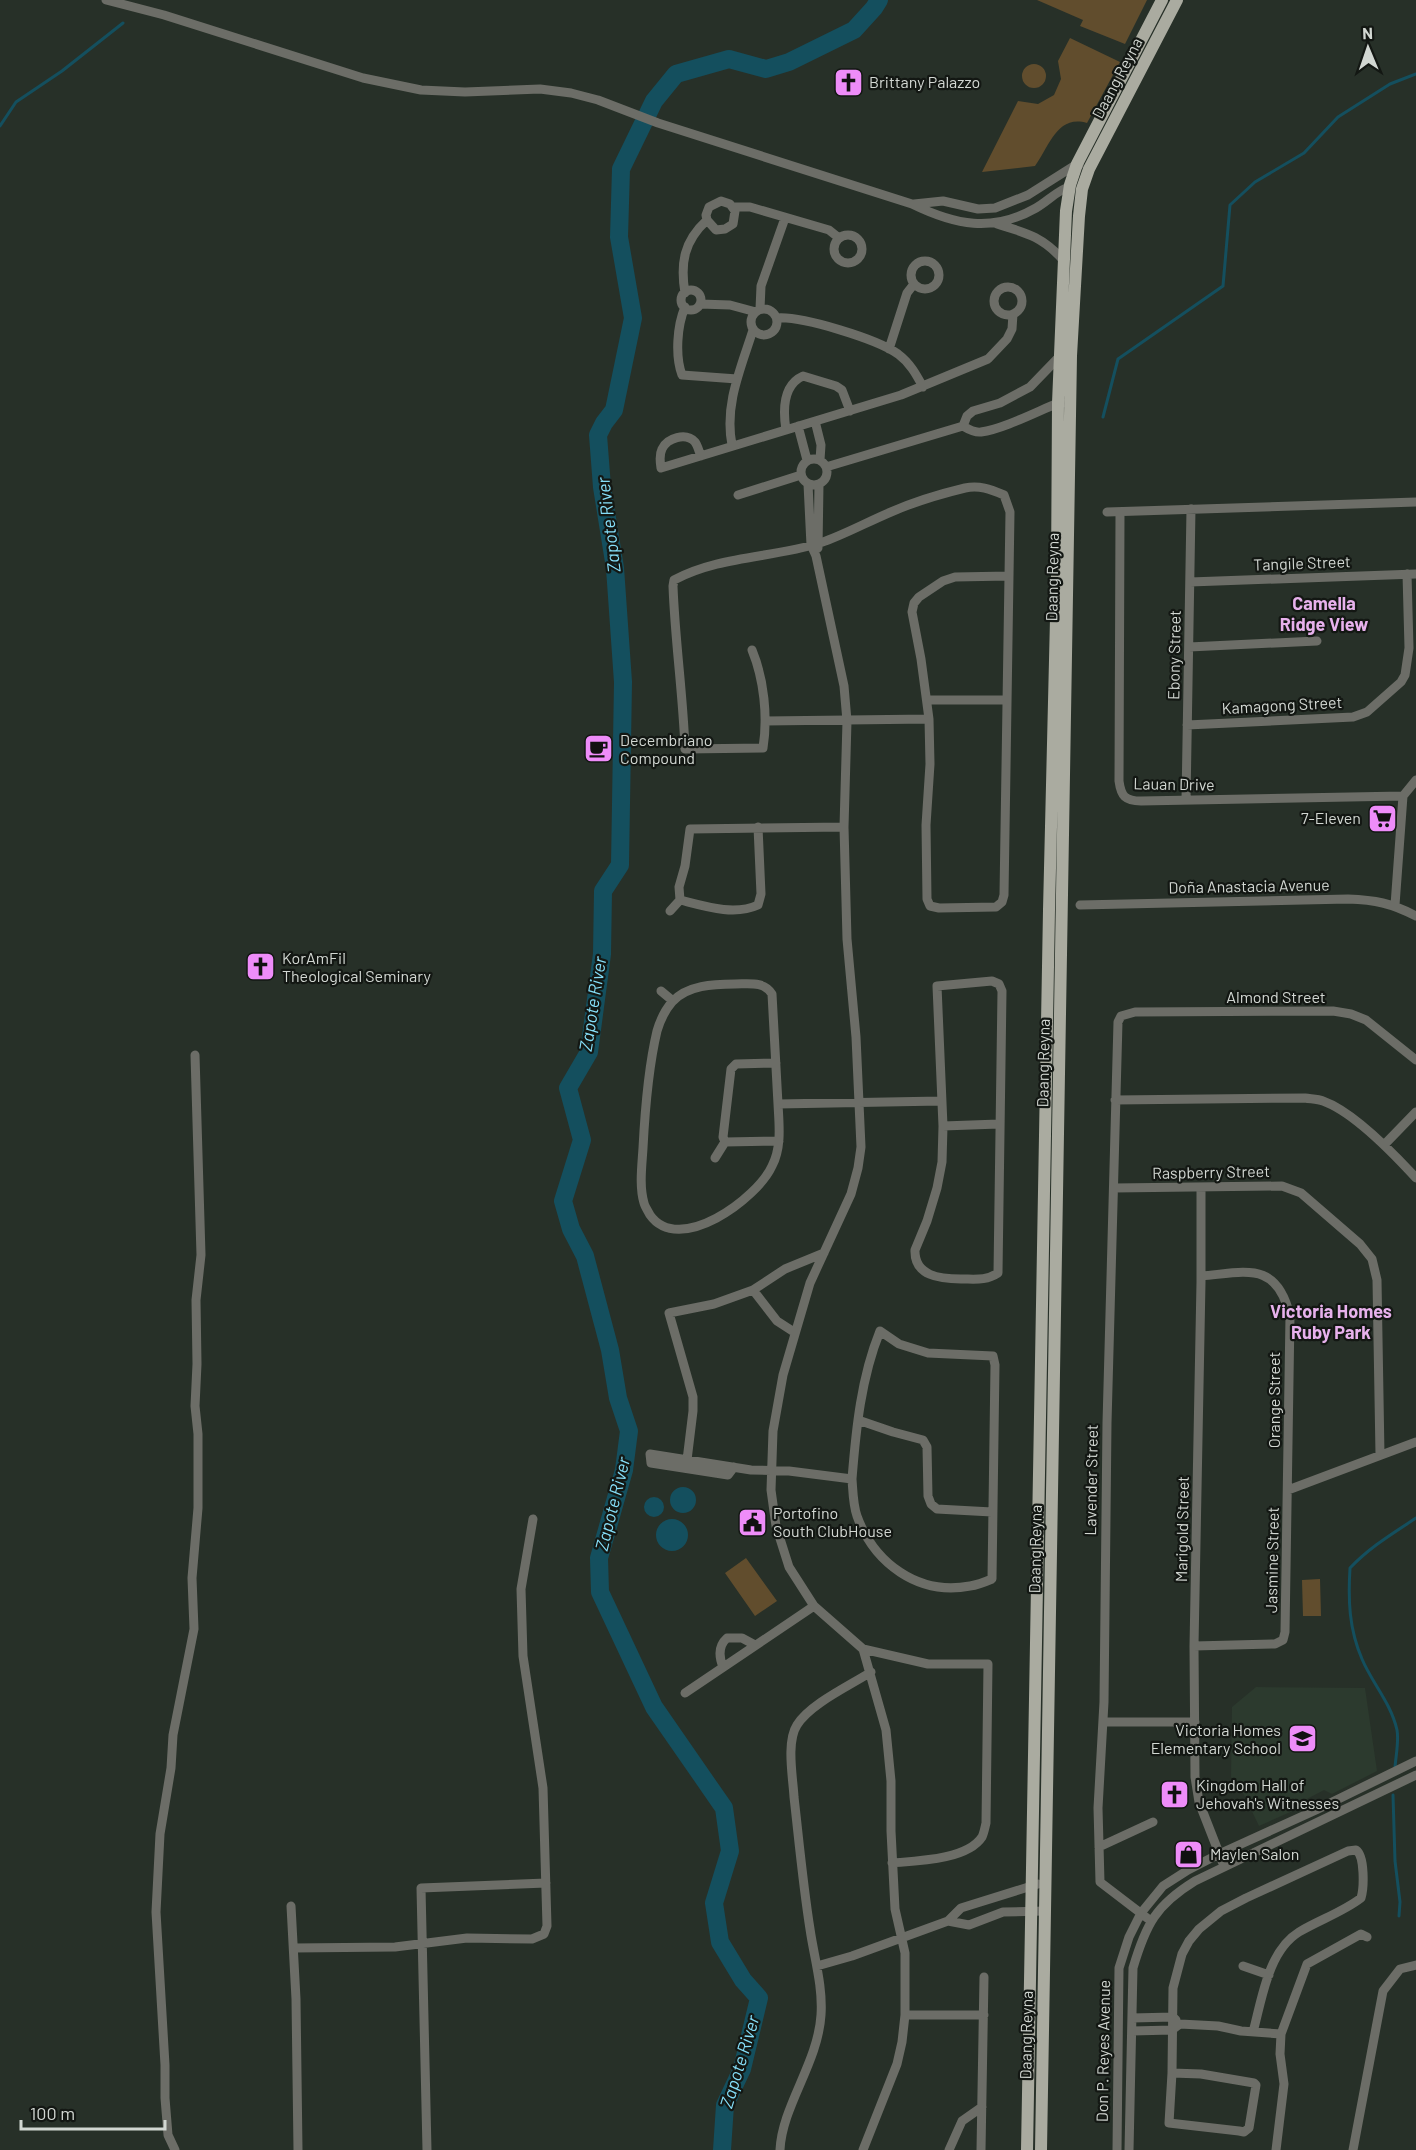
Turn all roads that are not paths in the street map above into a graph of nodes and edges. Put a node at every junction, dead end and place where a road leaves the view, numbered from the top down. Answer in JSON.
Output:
{"nodes":[{"id":1,"x":106,"y":0,"type":"edge"},
{"id":2,"x":1162,"y":0,"type":"edge"},
{"id":3,"x":1177,"y":0,"type":"edge"},
{"id":4,"x":1083,"y":166,"type":"junction"},
{"id":5,"x":1070,"y":185,"type":"junction"},
{"id":6,"x":1082,"y":189,"type":"junction"},
{"id":7,"x":912,"y":204,"type":"junction"},
{"id":8,"x":733,"y":207,"type":"junction"},
{"id":9,"x":785,"y":218,"type":"junction"},
{"id":10,"x":707,"y":220,"type":"junction"},
{"id":11,"x":994,"y":223,"type":"junction"},
{"id":12,"x":839,"y":238,"type":"dead end"},
{"id":13,"x":1064,"y":261,"type":"junction"},
{"id":14,"x":914,"y":284,"type":"dead end"},
{"id":15,"x":685,"y":293,"type":"junction"},
{"id":16,"x":700,"y":304,"type":"junction"},
{"id":17,"x":685,"y":307,"type":"junction"},
{"id":18,"x":758,"y":310,"type":"junction"},
{"id":19,"x":1013,"y":314,"type":"dead end"},
{"id":20,"x":777,"y":318,"type":"junction"},
{"id":21,"x":753,"y":330,"type":"junction"},
{"id":22,"x":889,"y":349,"type":"junction"},
{"id":23,"x":1065,"y":357,"type":"junction"},
{"id":24,"x":737,"y":379,"type":"junction"},
{"id":25,"x":923,"y":387,"type":"junction"},
{"id":26,"x":1058,"y":403,"type":"junction"},
{"id":27,"x":1071,"y":403,"type":"junction"},
{"id":28,"x":850,"y":411,"type":"junction"},
{"id":29,"x":815,"y":421,"type":"junction"},
{"id":30,"x":798,"y":426,"type":"junction"},
{"id":31,"x":963,"y":426,"type":"junction"},
{"id":32,"x":786,"y":430,"type":"junction"},
{"id":33,"x":732,"y":445,"type":"junction"},
{"id":34,"x":701,"y":456,"type":"junction"},
{"id":35,"x":807,"y":460,"type":"junction"},
{"id":36,"x":823,"y":463,"type":"junction"},
{"id":37,"x":801,"y":475,"type":"junction"},
{"id":38,"x":808,"y":484,"type":"junction"},
{"id":39,"x":819,"y":484,"type":"junction"},
{"id":40,"x":738,"y":495,"type":"dead end"},
{"id":41,"x":1416,"y":502,"type":"edge"},
{"id":42,"x":1191,"y":509,"type":"junction"},
{"id":43,"x":1107,"y":512,"type":"dead end"},
{"id":44,"x":1120,"y":512,"type":"junction"},
{"id":45,"x":815,"y":544,"type":"junction"},
{"id":46,"x":1412,"y":574,"type":"edge"},
{"id":47,"x":1009,"y":576,"type":"junction"},
{"id":48,"x":1190,"y":582,"type":"junction"},
{"id":49,"x":1317,"y":641,"type":"dead end"},
{"id":50,"x":1189,"y":647,"type":"junction"},
{"id":51,"x":752,"y":650,"type":"dead end"},
{"id":52,"x":927,"y":700,"type":"junction"},
{"id":53,"x":1007,"y":700,"type":"junction"},
{"id":54,"x":929,"y":719,"type":"junction"},
{"id":55,"x":847,"y":720,"type":"junction"},
{"id":56,"x":765,"y":722,"type":"junction"},
{"id":57,"x":1187,"y":725,"type":"junction"},
{"id":58,"x":1416,"y":780,"type":"edge"},
{"id":59,"x":1404,"y":796,"type":"junction"},
{"id":60,"x":1186,"y":800,"type":"junction"},
{"id":61,"x":758,"y":827,"type":"junction"},
{"id":62,"x":844,"y":827,"type":"junction"},
{"id":63,"x":680,"y":900,"type":"junction"},
{"id":64,"x":1080,"y":905,"type":"dead end"},
{"id":65,"x":1395,"y":905,"type":"junction"},
{"id":66,"x":1049,"y":910,"type":"junction"},
{"id":67,"x":1062,"y":910,"type":"junction"},
{"id":68,"x":670,"y":911,"type":"dead end"},
{"id":69,"x":1416,"y":916,"type":"edge"},
{"id":70,"x":661,"y":991,"type":"dead end"},
{"id":71,"x":673,"y":1001,"type":"junction"},
{"id":72,"x":1121,"y":1016,"type":"joint"},
{"id":73,"x":195,"y":1055,"type":"dead end"},
{"id":74,"x":1416,"y":1060,"type":"edge"},
{"id":75,"x":776,"y":1063,"type":"junction"},
{"id":76,"x":1115,"y":1100,"type":"junction"},
{"id":77,"x":860,"y":1101,"type":"junction"},
{"id":78,"x":941,"y":1101,"type":"junction"},
{"id":79,"x":778,"y":1104,"type":"junction"},
{"id":80,"x":1416,"y":1112,"type":"edge"},
{"id":81,"x":999,"y":1124,"type":"junction"},
{"id":82,"x":943,"y":1126,"type":"junction"},
{"id":83,"x":779,"y":1141,"type":"junction"},
{"id":84,"x":725,"y":1142,"type":"junction"},
{"id":85,"x":1384,"y":1144,"type":"junction"},
{"id":86,"x":715,"y":1158,"type":"dead end"},
{"id":87,"x":1416,"y":1178,"type":"edge"},
{"id":88,"x":1114,"y":1188,"type":"junction"},
{"id":89,"x":1201,"y":1188,"type":"junction"},
{"id":90,"x":824,"y":1253,"type":"junction"},
{"id":91,"x":1202,"y":1276,"type":"junction"},
{"id":92,"x":753,"y":1290,"type":"junction"},
{"id":93,"x":794,"y":1332,"type":"junction"},
{"id":94,"x":858,"y":1420,"type":"junction"},
{"id":95,"x":1416,"y":1442,"type":"edge"},
{"id":96,"x":1380,"y":1455,"type":"junction"},
{"id":97,"x":687,"y":1460,"type":"junction"},
{"id":98,"x":734,"y":1467,"type":"junction"},
{"id":99,"x":771,"y":1471,"type":"junction"},
{"id":100,"x":852,"y":1479,"type":"junction"},
{"id":101,"x":1288,"y":1490,"type":"junction"},
{"id":102,"x":992,"y":1512,"type":"junction"},
{"id":103,"x":533,"y":1519,"type":"dead end"},
{"id":104,"x":814,"y":1606,"type":"junction"},
{"id":105,"x":755,"y":1645,"type":"junction"},
{"id":106,"x":1194,"y":1646,"type":"junction"},
{"id":107,"x":862,"y":1649,"type":"junction"},
{"id":108,"x":723,"y":1667,"type":"junction"},
{"id":109,"x":870,"y":1672,"type":"junction"},
{"id":110,"x":685,"y":1693,"type":"dead end"},
{"id":111,"x":1103,"y":1722,"type":"junction"},
{"id":112,"x":1195,"y":1722,"type":"junction"},
{"id":113,"x":1416,"y":1761,"type":"edge"},
{"id":114,"x":1416,"y":1775,"type":"edge"},
{"id":115,"x":1153,"y":1822,"type":"dead end"},
{"id":116,"x":1099,"y":1847,"type":"junction"},
{"id":117,"x":1219,"y":1854,"type":"junction"},
{"id":118,"x":892,"y":1863,"type":"junction"},
{"id":119,"x":1224,"y":1866,"type":"junction"},
{"id":120,"x":1046,"y":1882,"type":"junction"},
{"id":121,"x":546,"y":1883,"type":"junction"},
{"id":122,"x":1032,"y":1884,"type":"junction"},
{"id":123,"x":1014,"y":1890,"type":"junction"},
{"id":124,"x":981,"y":1901,"type":"junction"},
{"id":125,"x":291,"y":1906,"type":"dead end"},
{"id":126,"x":1015,"y":1911,"type":"junction"},
{"id":127,"x":1032,"y":1911,"type":"junction"},
{"id":128,"x":1045,"y":1911,"type":"junction"},
{"id":129,"x":1141,"y":1913,"type":"junction"},
{"id":130,"x":986,"y":1918,"type":"junction"},
{"id":131,"x":948,"y":1921,"type":"junction"},
{"id":132,"x":1151,"y":1921,"type":"junction"},
{"id":133,"x":902,"y":1936,"type":"junction"},
{"id":134,"x":1368,"y":1937,"type":"dead end"},
{"id":135,"x":422,"y":1942,"type":"junction"},
{"id":136,"x":294,"y":1948,"type":"junction"},
{"id":137,"x":817,"y":1965,"type":"junction"},
{"id":138,"x":1416,"y":1965,"type":"edge"},
{"id":139,"x":1243,"y":1966,"type":"dead end"},
{"id":140,"x":1269,"y":1975,"type":"junction"},
{"id":141,"x":984,"y":1977,"type":"dead end"},
{"id":142,"x":905,"y":2015,"type":"junction"},
{"id":143,"x":984,"y":2015,"type":"junction"},
{"id":144,"x":1173,"y":2017,"type":"junction"},
{"id":145,"x":1132,"y":2018,"type":"junction"},
{"id":146,"x":1176,"y":2027,"type":"junction"},
{"id":147,"x":1131,"y":2031,"type":"junction"},
{"id":148,"x":1253,"y":2032,"type":"junction"},
{"id":149,"x":1281,"y":2034,"type":"junction"},
{"id":150,"x":1118,"y":2054,"type":"junction"},
{"id":151,"x":1131,"y":2054,"type":"junction"},
{"id":152,"x":1172,"y":2073,"type":"junction"},
{"id":153,"x":982,"y":2107,"type":"junction"},
{"id":154,"x":175,"y":2150,"type":"edge"},
{"id":155,"x":298,"y":2150,"type":"edge"},
{"id":156,"x":427,"y":2150,"type":"edge"},
{"id":157,"x":780,"y":2150,"type":"edge"},
{"id":158,"x":863,"y":2150,"type":"edge"},
{"id":159,"x":950,"y":2150,"type":"edge"},
{"id":160,"x":981,"y":2150,"type":"edge"},
{"id":161,"x":1027,"y":2150,"type":"edge"},
{"id":162,"x":1041,"y":2150,"type":"edge"},
{"id":163,"x":1117,"y":2150,"type":"edge"},
{"id":164,"x":1129,"y":2150,"type":"edge"},
{"id":165,"x":1276,"y":2150,"type":"edge"},
{"id":166,"x":1353,"y":2150,"type":"edge"}],
"edges":[{"from":1,"to":7,"type":"street"},
{"from":2,"to":4,"type":"main road","name":"Daang Reyna"},
{"from":3,"to":4,"type":"main road","name":"Daang Reyna"},
{"from":4,"to":5,"type":"main road","name":"Daang Reyna"},
{"from":4,"to":6,"type":"main road","name":"Daang Reyna"},
{"from":4,"to":7,"type":"street"},
{"from":5,"to":6,"type":"street"},
{"from":5,"to":11,"type":"street"},
{"from":5,"to":13,"type":"main road","name":"Daang Reyna"},
{"from":6,"to":23,"type":"main road","name":"Daang Reyna"},
{"from":7,"to":11,"type":"street"},
{"from":8,"to":9,"type":"street"},
{"from":8,"to":10,"type":"street"},
{"from":8,"to":10,"type":"street"},
{"from":9,"to":12,"type":"street"},
{"from":9,"to":18,"type":"street"},
{"from":10,"to":15,"type":"street"},
{"from":11,"to":13,"type":"street"},
{"from":13,"to":23,"type":"main road","name":"Daang Reyna"},
{"from":14,"to":22,"type":"street"},
{"from":15,"to":16,"type":"street"},
{"from":15,"to":17,"type":"street"},
{"from":16,"to":17,"type":"street"},
{"from":16,"to":18,"type":"street"},
{"from":17,"to":24,"type":"street"},
{"from":18,"to":20,"type":"street"},
{"from":18,"to":21,"type":"street"},
{"from":19,"to":25,"type":"street"},
{"from":20,"to":21,"type":"street"},
{"from":20,"to":22,"type":"street"},
{"from":21,"to":24,"type":"street"},
{"from":22,"to":25,"type":"street"},
{"from":23,"to":26,"type":"main road","name":"Daang Reyna"},
{"from":23,"to":27,"type":"main road","name":"Daang Reyna"},
{"from":23,"to":31,"type":"street"},
{"from":24,"to":33,"type":"street"},
{"from":25,"to":28,"type":"street"},
{"from":26,"to":27,"type":"street"},
{"from":26,"to":31,"type":"street"},
{"from":26,"to":66,"type":"main road","name":"Daang Reyna"},
{"from":27,"to":67,"type":"main road","name":"Daang Reyna"},
{"from":28,"to":29,"type":"street"},
{"from":28,"to":32,"type":"street"},
{"from":29,"to":30,"type":"street"},
{"from":29,"to":36,"type":"street"},
{"from":30,"to":32,"type":"street"},
{"from":30,"to":35,"type":"street"},
{"from":31,"to":36,"type":"street"},
{"from":32,"to":33,"type":"street"},
{"from":33,"to":34,"type":"street"},
{"from":34,"to":34,"type":"street"},
{"from":35,"to":36,"type":"street"},
{"from":35,"to":37,"type":"street"},
{"from":36,"to":39,"type":"street"},
{"from":37,"to":38,"type":"street"},
{"from":37,"to":40,"type":"street"},
{"from":38,"to":39,"type":"street"},
{"from":38,"to":45,"type":"street"},
{"from":39,"to":45,"type":"street"},
{"from":41,"to":42,"type":"street"},
{"from":42,"to":44,"type":"street"},
{"from":42,"to":48,"type":"street","name":"Ebony Street"},
{"from":43,"to":44,"type":"street"},
{"from":44,"to":60,"type":"street","name":"Lauan Drive"},
{"from":45,"to":47,"type":"street"},
{"from":45,"to":55,"type":"street"},
{"from":45,"to":56,"type":"street"},
{"from":46,"to":48,"type":"street","name":"Tangile Street"},
{"from":46,"to":57,"type":"street","name":"Kamagong Street"},
{"from":47,"to":52,"type":"street"},
{"from":47,"to":53,"type":"street"},
{"from":48,"to":50,"type":"street","name":"Ebony Street"},
{"from":49,"to":50,"type":"street"},
{"from":50,"to":57,"type":"street","name":"Ebony Street"},
{"from":51,"to":56,"type":"street"},
{"from":52,"to":53,"type":"street"},
{"from":52,"to":54,"type":"street"},
{"from":53,"to":54,"type":"street"},
{"from":54,"to":55,"type":"street"},
{"from":55,"to":56,"type":"street"},
{"from":55,"to":62,"type":"street"},
{"from":57,"to":60,"type":"street","name":"Ebony Street"},
{"from":58,"to":59,"type":"street"},
{"from":59,"to":60,"type":"street","name":"Lauan Drive"},
{"from":59,"to":65,"type":"street"},
{"from":61,"to":62,"type":"street"},
{"from":61,"to":63,"type":"street"},
{"from":61,"to":63,"type":"street"},
{"from":62,"to":77,"type":"street"},
{"from":63,"to":68,"type":"street"},
{"from":64,"to":65,"type":"street","name":"Doña Anastacia Avenue"},
{"from":65,"to":69,"type":"street","name":"Doña Anastacia Avenue"},
{"from":66,"to":67,"type":"main road"},
{"from":66,"to":122,"type":"main road","name":"Daang Reyna"},
{"from":67,"to":120,"type":"main road","name":"Daang Reyna"},
{"from":70,"to":71,"type":"street"},
{"from":71,"to":75,"type":"street"},
{"from":71,"to":83,"type":"street"},
{"from":72,"to":74,"type":"street","name":"Almond Street"},
{"from":72,"to":76,"type":"street","name":"Lavender Street"},
{"from":73,"to":154,"type":"street"},
{"from":75,"to":79,"type":"street"},
{"from":75,"to":84,"type":"street"},
{"from":76,"to":85,"type":"street"},
{"from":76,"to":88,"type":"street","name":"Lavender Street"},
{"from":77,"to":78,"type":"street"},
{"from":77,"to":79,"type":"street"},
{"from":77,"to":90,"type":"street"},
{"from":78,"to":81,"type":"street"},
{"from":78,"to":82,"type":"street"},
{"from":79,"to":83,"type":"street"},
{"from":80,"to":85,"type":"street"},
{"from":81,"to":82,"type":"street"},
{"from":81,"to":82,"type":"street"},
{"from":83,"to":84,"type":"street"},
{"from":84,"to":86,"type":"street"},
{"from":85,"to":87,"type":"street"},
{"from":88,"to":89,"type":"street","name":"Raspberry Street"},
{"from":88,"to":111,"type":"street","name":"Lavender Street"},
{"from":89,"to":91,"type":"street","name":"Marigold Street"},
{"from":89,"to":96,"type":"street","name":"Raspberry Street"},
{"from":90,"to":92,"type":"street"},
{"from":90,"to":93,"type":"street"},
{"from":91,"to":101,"type":"street","name":"Orange Street"},
{"from":91,"to":106,"type":"street","name":"Marigold Street"},
{"from":92,"to":93,"type":"street"},
{"from":92,"to":97,"type":"street"},
{"from":93,"to":99,"type":"street"},
{"from":94,"to":100,"type":"street"},
{"from":94,"to":102,"type":"street"},
{"from":94,"to":102,"type":"street"},
{"from":95,"to":96,"type":"street","name":"Jasmine Street"},
{"from":96,"to":101,"type":"street","name":"Jasmine Street"},
{"from":97,"to":98,"type":"street"},
{"from":97,"to":98,"type":"street"},
{"from":98,"to":99,"type":"street"},
{"from":99,"to":100,"type":"street"},
{"from":99,"to":104,"type":"street"},
{"from":100,"to":102,"type":"street"},
{"from":101,"to":106,"type":"street","name":"Jasmine Street"},
{"from":103,"to":121,"type":"street"},
{"from":104,"to":105,"type":"street"},
{"from":104,"to":107,"type":"street"},
{"from":105,"to":108,"type":"street"},
{"from":105,"to":108,"type":"street"},
{"from":106,"to":112,"type":"street","name":"Marigold Street"},
{"from":107,"to":109,"type":"street"},
{"from":107,"to":118,"type":"street"},
{"from":108,"to":110,"type":"street"},
{"from":109,"to":118,"type":"street"},
{"from":109,"to":137,"type":"street"},
{"from":111,"to":112,"type":"street"},
{"from":111,"to":116,"type":"street","name":"Lavender Street"},
{"from":112,"to":117,"type":"street","name":"Marigold Street"},
{"from":113,"to":117,"type":"street","name":"Don P. Reyes Avenue"},
{"from":114,"to":119,"type":"street","name":"Don P. Reyes Avenue"},
{"from":115,"to":116,"type":"street"},
{"from":116,"to":129,"type":"street","name":"Lavender Street"},
{"from":117,"to":119,"type":"street","name":"Marigold Street"},
{"from":117,"to":129,"type":"street","name":"Don P. Reyes Avenue"},
{"from":118,"to":133,"type":"street"},
{"from":119,"to":132,"type":"street","name":"Don P. Reyes Avenue"},
{"from":120,"to":122,"type":"street"},
{"from":120,"to":128,"type":"main road","name":"Daang Reyna"},
{"from":121,"to":135,"type":"street"},
{"from":121,"to":135,"type":"street"},
{"from":122,"to":123,"type":"street"},
{"from":122,"to":127,"type":"main road","name":"Daang Reyna"},
{"from":123,"to":124,"type":"street"},
{"from":123,"to":126,"type":"street"},
{"from":124,"to":130,"type":"street"},
{"from":124,"to":131,"type":"street"},
{"from":125,"to":136,"type":"street"},
{"from":126,"to":127,"type":"street"},
{"from":126,"to":130,"type":"street"},
{"from":127,"to":128,"type":"street"},
{"from":127,"to":161,"type":"main road","name":"Daang Reyna"},
{"from":128,"to":162,"type":"main road","name":"Daang Reyna"},
{"from":129,"to":132,"type":"street","name":"Lavender Street"},
{"from":129,"to":150,"type":"street","name":"Don P. Reyes Avenue"},
{"from":130,"to":131,"type":"street"},
{"from":131,"to":133,"type":"street"},
{"from":132,"to":145,"type":"street","name":"Don P. Reyes Avenue"},
{"from":133,"to":137,"type":"street"},
{"from":133,"to":142,"type":"street"},
{"from":134,"to":149,"type":"street"},
{"from":135,"to":136,"type":"street"},
{"from":135,"to":156,"type":"street"},
{"from":136,"to":155,"type":"street"},
{"from":137,"to":157,"type":"street"},
{"from":138,"to":166,"type":"street"},
{"from":139,"to":140,"type":"street"},
{"from":140,"to":144,"type":"street"},
{"from":140,"to":148,"type":"street"},
{"from":141,"to":143,"type":"street"},
{"from":142,"to":143,"type":"street"},
{"from":142,"to":158,"type":"street"},
{"from":143,"to":153,"type":"street"},
{"from":144,"to":145,"type":"street"},
{"from":144,"to":146,"type":"street"},
{"from":145,"to":147,"type":"street","name":"Don P. Reyes Avenue"},
{"from":146,"to":147,"type":"street"},
{"from":146,"to":148,"type":"street"},
{"from":146,"to":152,"type":"street"},
{"from":147,"to":151,"type":"street","name":"Don P. Reyes Avenue"},
{"from":148,"to":149,"type":"street"},
{"from":149,"to":165,"type":"street"},
{"from":150,"to":151,"type":"street"},
{"from":150,"to":163,"type":"street","name":"Don P. Reyes Avenue"},
{"from":151,"to":164,"type":"street","name":"Don P. Reyes Avenue"},
{"from":152,"to":152,"type":"street"},
{"from":153,"to":159,"type":"street"},
{"from":153,"to":160,"type":"street"}]}
